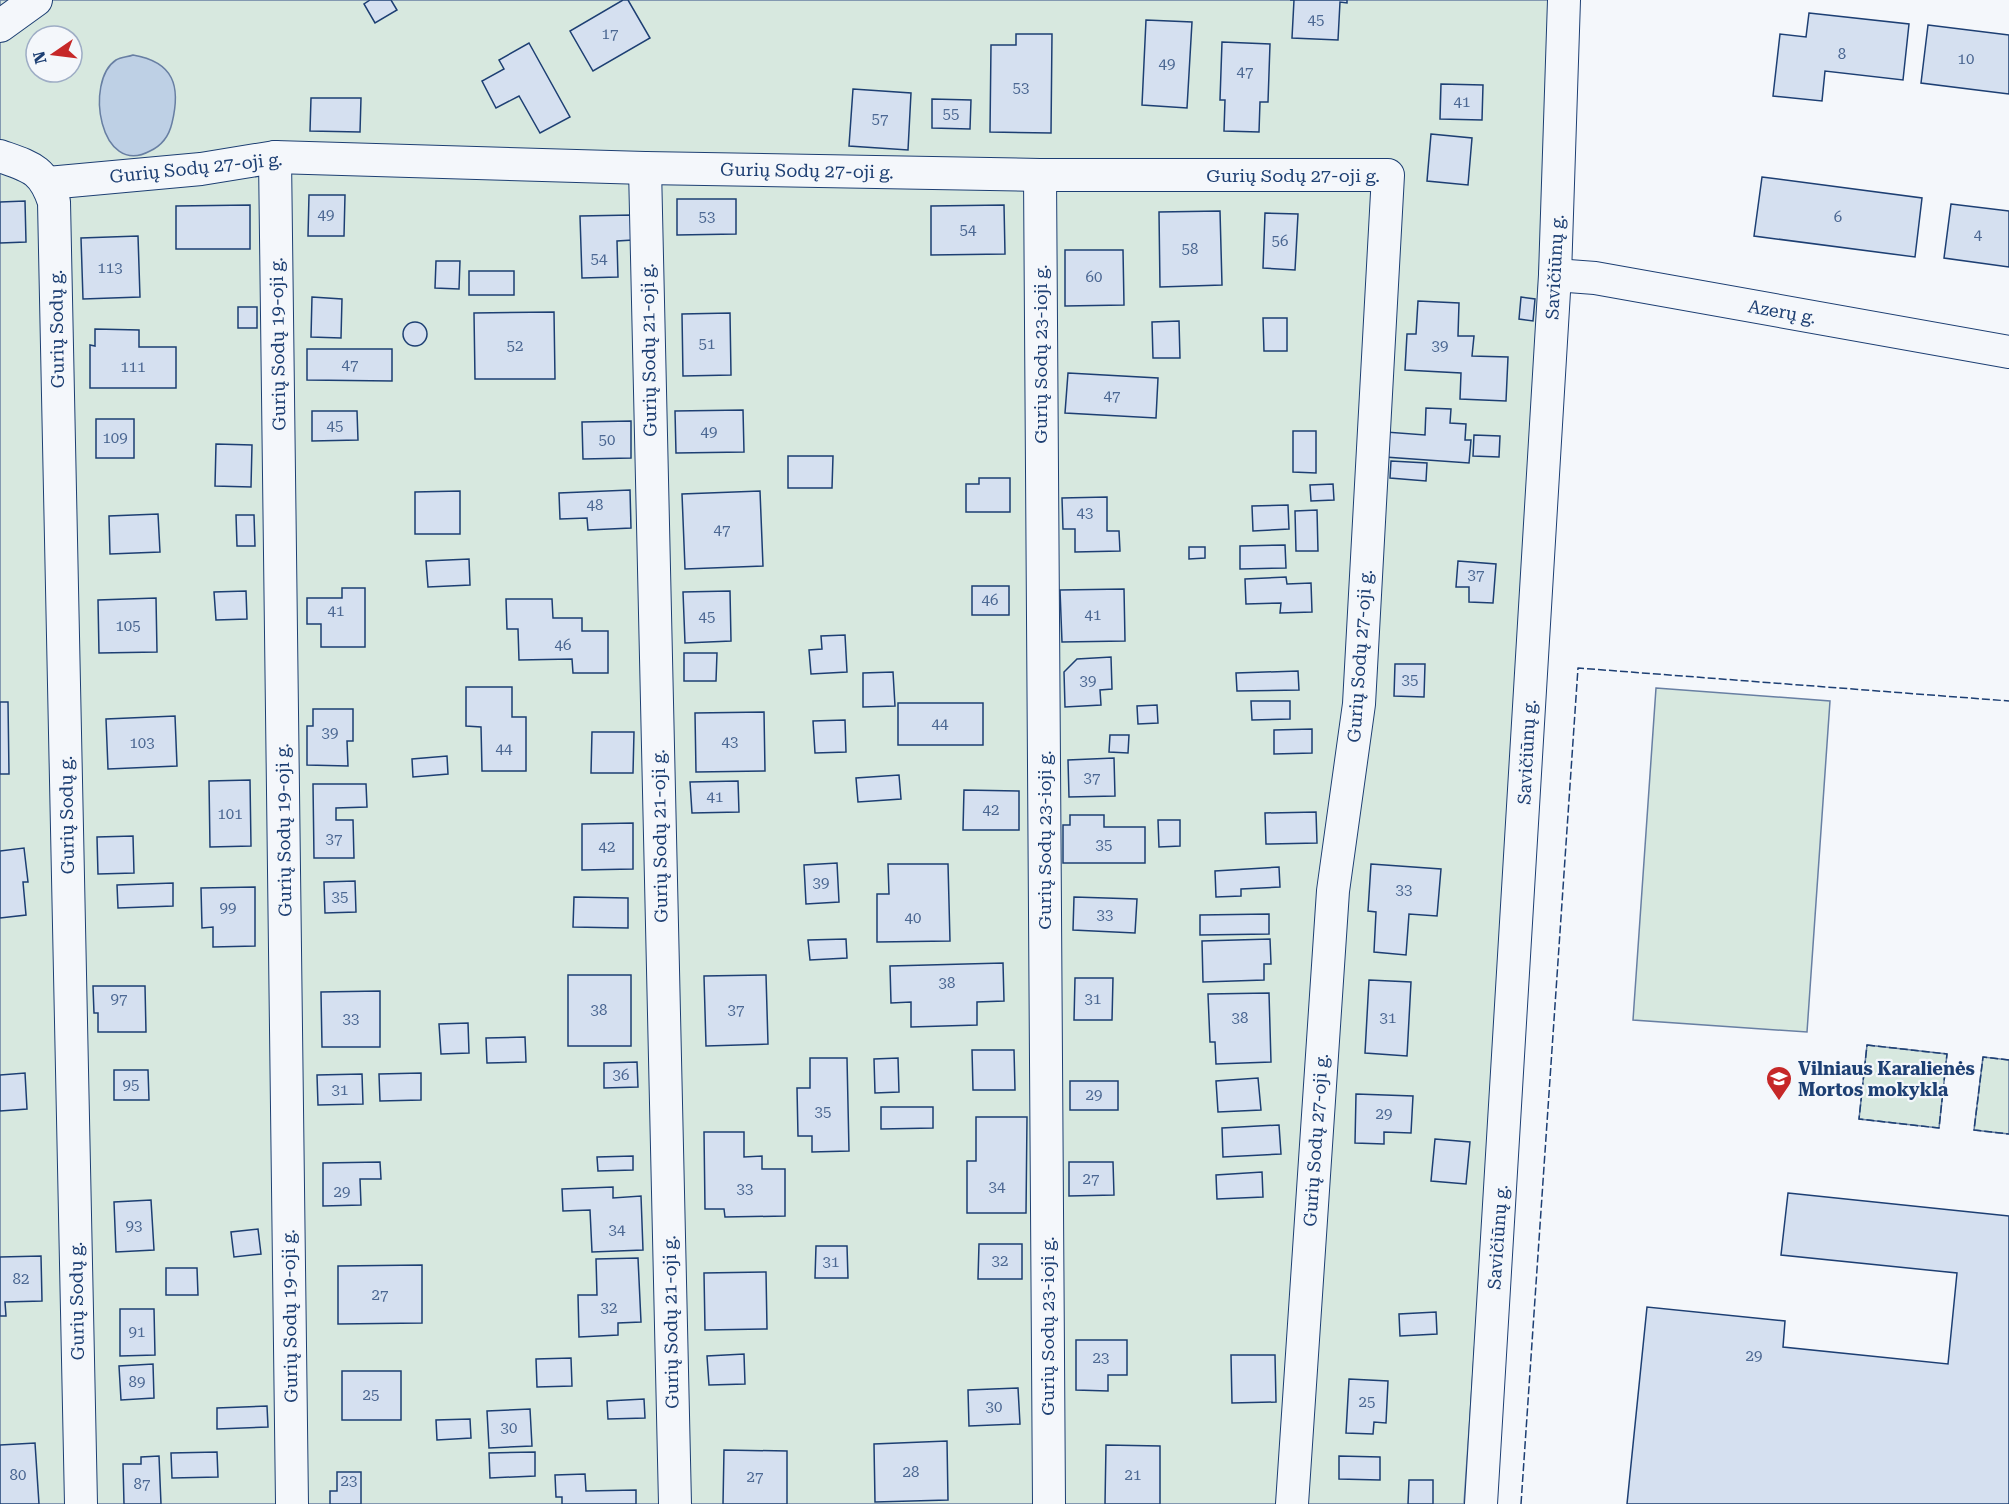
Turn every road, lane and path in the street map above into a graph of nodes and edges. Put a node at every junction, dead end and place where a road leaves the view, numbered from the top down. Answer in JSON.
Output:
{"nodes":[{"id":1,"x":36,"y":0,"type":"edge"},
{"id":2,"x":1564,"y":0,"type":"edge"},
{"id":3,"x":0,"y":26,"type":"edge"},
{"id":4,"x":0,"y":156,"type":"edge"},
{"id":5,"x":275,"y":157,"type":"junction"},
{"id":6,"x":645,"y":168,"type":"junction"},
{"id":7,"x":1040,"y":175,"type":"junction"},
{"id":8,"x":48,"y":183,"type":"junction"},
{"id":9,"x":1555,"y":276,"type":"junction"},
{"id":10,"x":2009,"y":352,"type":"edge"},
{"id":11,"x":81,"y":1504,"type":"edge"},
{"id":12,"x":292,"y":1504,"type":"edge"},
{"id":13,"x":675,"y":1504,"type":"edge"},
{"id":14,"x":1049,"y":1504,"type":"edge"},
{"id":15,"x":1292,"y":1504,"type":"edge"},
{"id":16,"x":1481,"y":1504,"type":"edge"}],
"edges":[{"from":1,"to":3,"type":"street"},
{"from":2,"to":9,"type":"street","name":"Savičiūnų g."},
{"from":4,"to":8,"type":"street"},
{"from":5,"to":6,"type":"street","name":"Gurių Sodų 27-oji g."},
{"from":5,"to":8,"type":"street","name":"Gurių Sodų 27-oji g."},
{"from":5,"to":12,"type":"street","name":"Gurių Sodų 19-oji g."},
{"from":6,"to":7,"type":"street","name":"Gurių Sodų 27-oji g."},
{"from":6,"to":13,"type":"street","name":"Gurių Sodų 21-oji g."},
{"from":7,"to":14,"type":"street","name":"Gurių Sodų 23-ioji g."},
{"from":7,"to":15,"type":"street","name":"Gurių Sodų 27-oji g."},
{"from":8,"to":11,"type":"street","name":"Gurių Sodų g."},
{"from":9,"to":10,"type":"street","name":"Azerų g."},
{"from":9,"to":16,"type":"street","name":"Savičiūnų g."}]}
